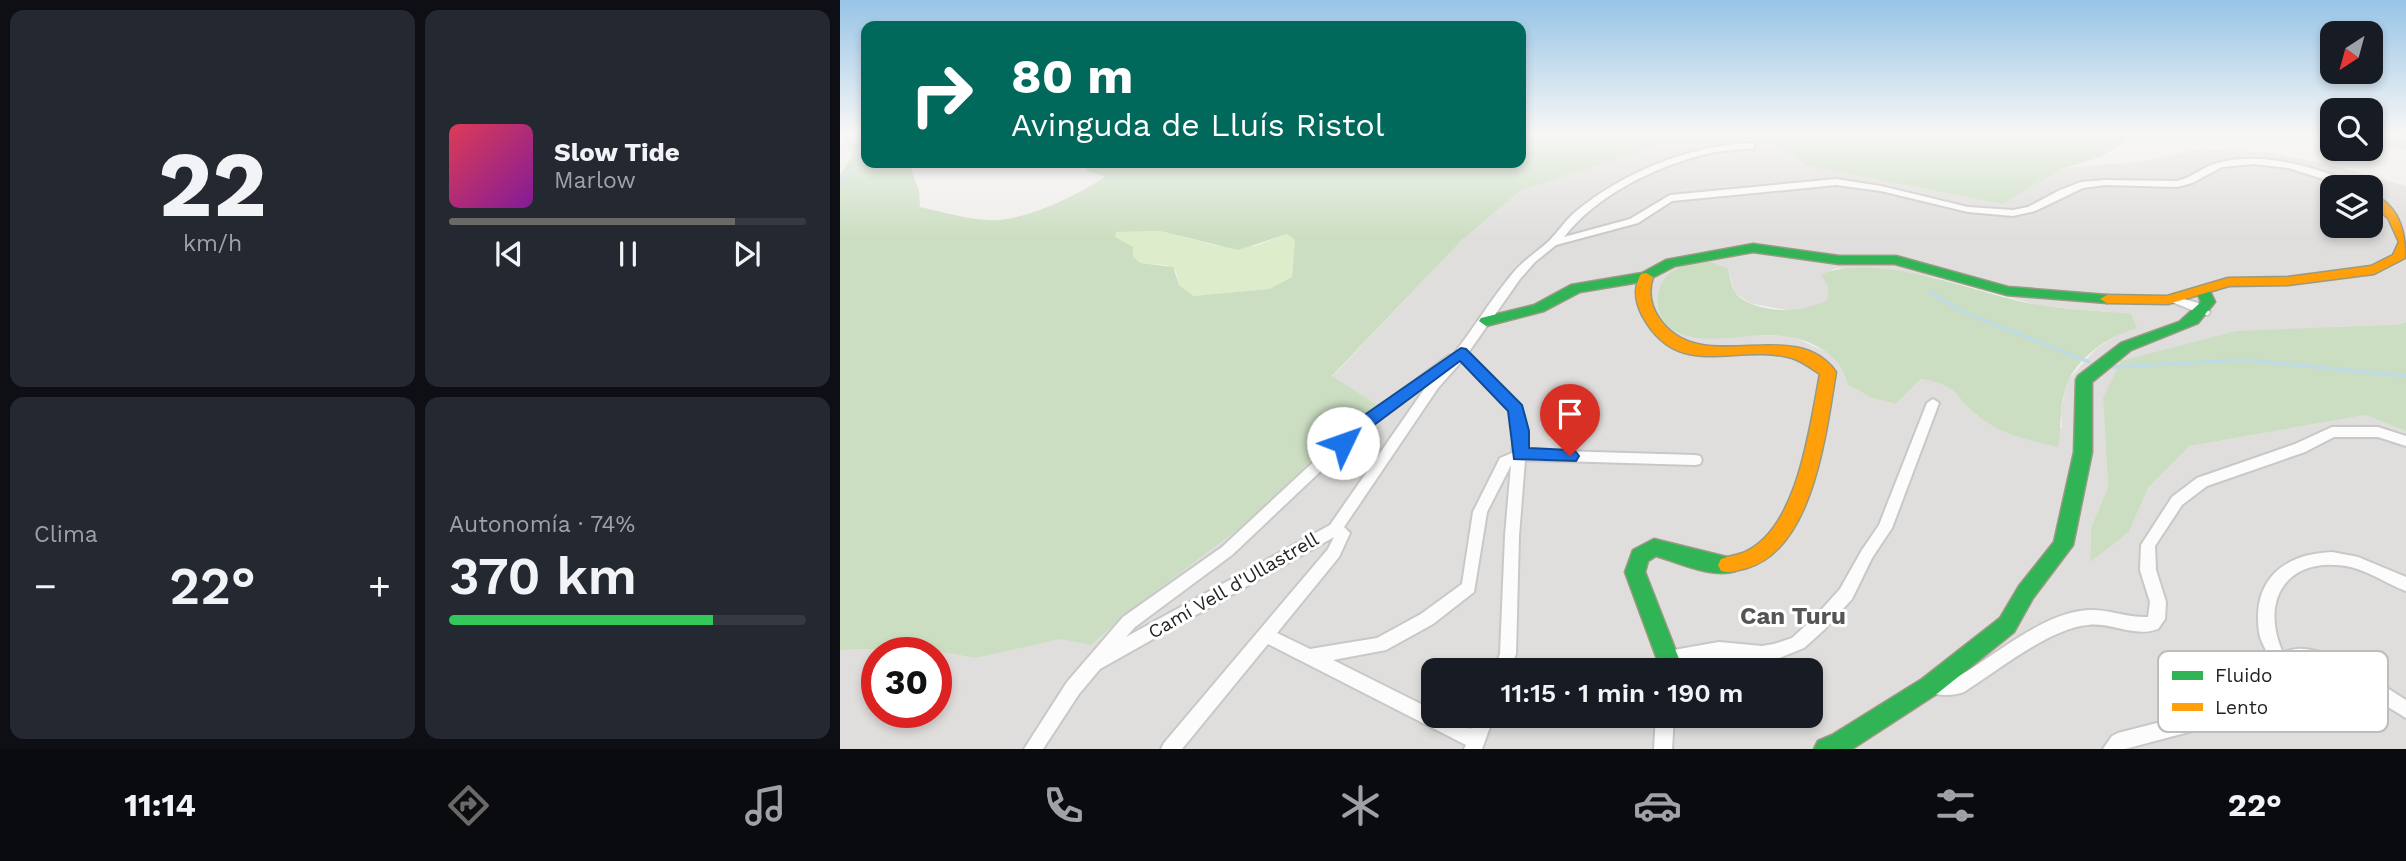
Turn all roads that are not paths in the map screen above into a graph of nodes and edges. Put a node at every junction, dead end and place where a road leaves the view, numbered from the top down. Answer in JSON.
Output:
{"nodes":[{"id":1,"x":1661,"y":168,"type":"edge"},
{"id":2,"x":2213,"y":168,"type":"edge"},
{"id":3,"x":2293,"y":168,"type":"edge"},
{"id":4,"x":2320,"y":176,"type":"edge"},
{"id":5,"x":2383,"y":205,"type":"edge"},
{"id":6,"x":1553,"y":243,"type":"junction"},
{"id":7,"x":1646,"y":277,"type":"junction"},
{"id":8,"x":2203,"y":290,"type":"junction"},
{"id":9,"x":2173,"y":299,"type":"junction"},
{"id":10,"x":2204,"y":312,"type":"junction"},
{"id":11,"x":1486,"y":321,"type":"junction"},
{"id":12,"x":1461,"y":353,"type":"junction"},
{"id":13,"x":1933,"y":403,"type":"dead end"},
{"id":14,"x":2406,"y":441,"type":"edge"},
{"id":15,"x":1520,"y":455,"type":"junction"},
{"id":16,"x":1695,"y":460,"type":"dead end"},
{"id":17,"x":1335,"y":529,"type":"junction"},
{"id":18,"x":2406,"y":584,"type":"edge"},
{"id":19,"x":1267,"y":636,"type":"junction"},
{"id":20,"x":2274,"y":651,"type":"edge"},
{"id":21,"x":1308,"y":656,"type":"junction"},
{"id":22,"x":1506,"y":658,"type":"edge"},
{"id":23,"x":1666,"y":658,"type":"edge"},
{"id":24,"x":1692,"y":658,"type":"edge"},
{"id":25,"x":1095,"y":663,"type":"junction"},
{"id":26,"x":1930,"y":686,"type":"junction"},
{"id":27,"x":2388,"y":699,"type":"edge"},
{"id":28,"x":2406,"y":710,"type":"edge"},
{"id":29,"x":1480,"y":728,"type":"edge"},
{"id":30,"x":1664,"y":728,"type":"edge"},
{"id":31,"x":2158,"y":732,"type":"edge"},
{"id":32,"x":1474,"y":745,"type":"edge"},
{"id":33,"x":1033,"y":749,"type":"edge"},
{"id":34,"x":1170,"y":749,"type":"edge"},
{"id":35,"x":1663,"y":749,"type":"edge"},
{"id":36,"x":1826,"y":749,"type":"edge"},
{"id":37,"x":2112,"y":749,"type":"edge"}],
"edges":[{"from":1,"to":6,"type":"street","name":"Camí Vell d'Ullastrell"},
{"from":2,"to":6,"type":"street"},
{"from":3,"to":4,"type":"street"},
{"from":5,"to":8,"type":"street"},
{"from":6,"to":11,"type":"street","name":"Camí Vell d'Ullastrell"},
{"from":7,"to":9,"type":"street"},
{"from":7,"to":11,"type":"street"},
{"from":7,"to":23,"type":"street"},
{"from":8,"to":9,"type":"street"},
{"from":8,"to":10,"type":"street"},
{"from":9,"to":10,"type":"street"},
{"from":10,"to":26,"type":"street"},
{"from":11,"to":12,"type":"street","name":"Camí Vell d'Ullastrell"},
{"from":12,"to":15,"type":"street"},
{"from":12,"to":17,"type":"street","name":"Camí Vell d'Ullastrell"},
{"from":12,"to":25,"type":"street"},
{"from":13,"to":24,"type":"street"},
{"from":14,"to":26,"type":"street"},
{"from":15,"to":16,"type":"street"},
{"from":15,"to":21,"type":"street"},
{"from":15,"to":22,"type":"street"},
{"from":17,"to":19,"type":"street"},
{"from":17,"to":25,"type":"street","name":"Camí Vell d'Ullastrell"},
{"from":18,"to":20,"type":"street"},
{"from":19,"to":21,"type":"street"},
{"from":19,"to":34,"type":"street"},
{"from":21,"to":32,"type":"street"},
{"from":25,"to":33,"type":"street"},
{"from":26,"to":36,"type":"street"},
{"from":27,"to":28,"type":"street"},
{"from":29,"to":32,"type":"street"},
{"from":30,"to":35,"type":"street"},
{"from":31,"to":37,"type":"street"}]}
